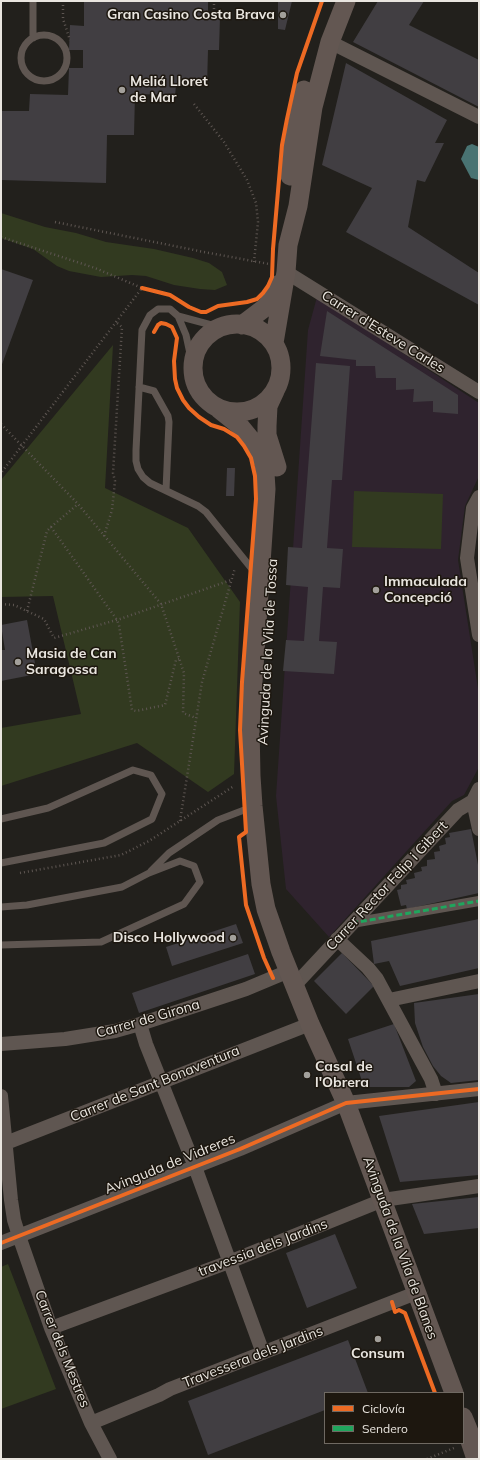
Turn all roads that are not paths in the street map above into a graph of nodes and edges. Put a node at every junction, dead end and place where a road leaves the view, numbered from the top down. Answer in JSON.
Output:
{"nodes":[{"id":1,"x":33,"y":1,"type":"edge"},
{"id":2,"x":332,"y":1,"type":"edge"},
{"id":3,"x":346,"y":1,"type":"edge"},
{"id":4,"x":33,"y":38,"type":"junction"},
{"id":5,"x":330,"y":42,"type":"junction"},
{"id":6,"x":479,"y":117,"type":"edge"},
{"id":7,"x":288,"y":245,"type":"junction"},
{"id":8,"x":275,"y":267,"type":"junction"},
{"id":9,"x":178,"y":316,"type":"junction"},
{"id":10,"x":242,"y":325,"type":"junction"},
{"id":11,"x":219,"y":327,"type":"junction"},
{"id":12,"x":274,"y":344,"type":"junction"},
{"id":13,"x":192,"y":363,"type":"junction"},
{"id":14,"x":140,"y":387,"type":"junction"},
{"id":15,"x":274,"y":391,"type":"junction"},
{"id":16,"x":479,"y":392,"type":"edge"},
{"id":17,"x":219,"y":409,"type":"junction"},
{"id":18,"x":166,"y":490,"type":"junction"},
{"id":19,"x":479,"y":497,"type":"edge"},
{"id":20,"x":260,"y":579,"type":"junction"},
{"id":21,"x":479,"y":635,"type":"edge"},
{"id":22,"x":477,"y":796,"type":"edge"},
{"id":23,"x":253,"y":806,"type":"junction"},
{"id":24,"x":1,"y":819,"type":"edge"},
{"id":25,"x":479,"y":829,"type":"edge"},
{"id":26,"x":1,"y":863,"type":"edge"},
{"id":27,"x":149,"y":873,"type":"junction"},
{"id":28,"x":479,"y":901,"type":"edge"},
{"id":29,"x":1,"y":907,"type":"edge"},
{"id":30,"x":352,"y":923,"type":"junction"},
{"id":31,"x":337,"y":939,"type":"junction"},
{"id":32,"x":1,"y":946,"type":"edge"},
{"id":33,"x":292,"y":978,"type":"junction"},
{"id":34,"x":479,"y":981,"type":"edge"},
{"id":35,"x":389,"y":1000,"type":"junction"},
{"id":36,"x":140,"y":1024,"type":"junction"},
{"id":37,"x":310,"y":1024,"type":"junction"},
{"id":38,"x":1,"y":1044,"type":"edge"},
{"id":39,"x":162,"y":1082,"type":"junction"},
{"id":40,"x":479,"y":1089,"type":"edge"},
{"id":41,"x":436,"y":1094,"type":"junction"},
{"id":42,"x":1,"y":1096,"type":"edge"},
{"id":43,"x":346,"y":1103,"type":"junction"},
{"id":44,"x":3,"y":1144,"type":"edge"},
{"id":45,"x":195,"y":1167,"type":"junction"},
{"id":46,"x":479,"y":1186,"type":"edge"},
{"id":47,"x":383,"y":1200,"type":"junction"},
{"id":48,"x":19,"y":1236,"type":"junction"},
{"id":49,"x":1,"y":1243,"type":"edge"},
{"id":50,"x":229,"y":1262,"type":"junction"},
{"id":51,"x":416,"y":1293,"type":"junction"},
{"id":52,"x":51,"y":1328,"type":"junction"},
{"id":53,"x":263,"y":1353,"type":"junction"},
{"id":54,"x":454,"y":1392,"type":"edge"},
{"id":55,"x":464,"y":1419,"type":"edge"},
{"id":56,"x":91,"y":1423,"type":"junction"},
{"id":57,"x":110,"y":1459,"type":"edge"},
{"id":58,"x":478,"y":1459,"type":"edge"}],
"edges":[{"from":1,"to":4,"type":"lane"},
{"from":2,"to":7,"type":"main road"},
{"from":3,"to":5,"type":"main road"},
{"from":4,"to":4,"type":"lane"},
{"from":5,"to":6,"type":"street"},
{"from":5,"to":7,"type":"main road"},
{"from":7,"to":8,"type":"main road"},
{"from":8,"to":10,"type":"main road"},
{"from":8,"to":12,"type":"main road"},
{"from":8,"to":16,"type":"street","name":"Carrer d'Esteve Carles"},
{"from":9,"to":11,"type":"lane"},
{"from":9,"to":13,"type":"lane"},
{"from":9,"to":14,"type":"lane"},
{"from":10,"to":11,"type":"main road"},
{"from":10,"to":12,"type":"main road"},
{"from":11,"to":13,"type":"main road"},
{"from":12,"to":15,"type":"main road"},
{"from":13,"to":17,"type":"main road"},
{"from":14,"to":18,"type":"lane"},
{"from":14,"to":18,"type":"lane"},
{"from":15,"to":17,"type":"main road"},
{"from":15,"to":33,"type":"main road","name":"Avinguda de la Vila de Tossa"},
{"from":17,"to":20,"type":"main road","name":"Avinguda de la Vila de Tossa"},
{"from":18,"to":20,"type":"lane"},
{"from":19,"to":21,"type":"street"},
{"from":20,"to":23,"type":"main road","name":"Avinguda de la Vila de Tossa"},
{"from":22,"to":25,"type":"street"},
{"from":22,"to":30,"type":"street","name":"Carrer Rector Felip i Gibert"},
{"from":23,"to":27,"type":"lane"},
{"from":23,"to":33,"type":"main road","name":"Avinguda de la Vila de Tossa"},
{"from":24,"to":26,"type":"lane"},
{"from":27,"to":29,"type":"lane"},
{"from":27,"to":32,"type":"lane"},
{"from":28,"to":30,"type":"street"},
{"from":30,"to":31,"type":"street","name":"Carrer Rector Felip i Gibert"},
{"from":31,"to":33,"type":"street","name":"Carrer Rector Felip i Gibert"},
{"from":31,"to":35,"type":"street"},
{"from":33,"to":36,"type":"street","name":"Carrer de Girona"},
{"from":33,"to":37,"type":"main road","name":"Avinguda de la Vila de Tossa"},
{"from":34,"to":35,"type":"street"},
{"from":35,"to":41,"type":"street"},
{"from":36,"to":38,"type":"street","name":"Carrer de Girona"},
{"from":36,"to":39,"type":"street"},
{"from":37,"to":39,"type":"street","name":"Carrer de Sant Bonaventura"},
{"from":37,"to":43,"type":"main road","name":"Avinguda de la Vila de Tossa"},
{"from":39,"to":44,"type":"street","name":"Carrer de Sant Bonaventura"},
{"from":39,"to":45,"type":"street"},
{"from":40,"to":41,"type":"street","name":"Avinguda de Vidreres"},
{"from":41,"to":43,"type":"street","name":"Avinguda de Vidreres"},
{"from":42,"to":44,"type":"street","name":"Carrer dels Mestres"},
{"from":43,"to":45,"type":"street","name":"Avinguda de Vidreres"},
{"from":43,"to":47,"type":"main road","name":"Avinguda de la Vila de Blanes"},
{"from":44,"to":48,"type":"street","name":"Carrer dels Mestres"},
{"from":45,"to":48,"type":"street","name":"Avinguda de Vidreres"},
{"from":45,"to":50,"type":"street"},
{"from":46,"to":47,"type":"street","name":"travessia dels Jardins"},
{"from":47,"to":50,"type":"street","name":"travessia dels Jardins"},
{"from":47,"to":51,"type":"main road","name":"Avinguda de la Vila de Blanes"},
{"from":48,"to":49,"type":"street","name":"Avinguda de Vidreres"},
{"from":48,"to":52,"type":"street","name":"Carrer dels Mestres"},
{"from":50,"to":52,"type":"street","name":"travessia dels Jardins"},
{"from":50,"to":53,"type":"street"},
{"from":51,"to":53,"type":"street","name":"Travessera dels Jardins"},
{"from":51,"to":54,"type":"main road","name":"Avinguda de la Vila de Blanes"},
{"from":52,"to":56,"type":"street","name":"Carrer dels Mestres"},
{"from":53,"to":56,"type":"street","name":"Travessera dels Jardins"},
{"from":55,"to":58,"type":"main road"},
{"from":56,"to":57,"type":"street","name":"Carrer dels Mestres"}]}
